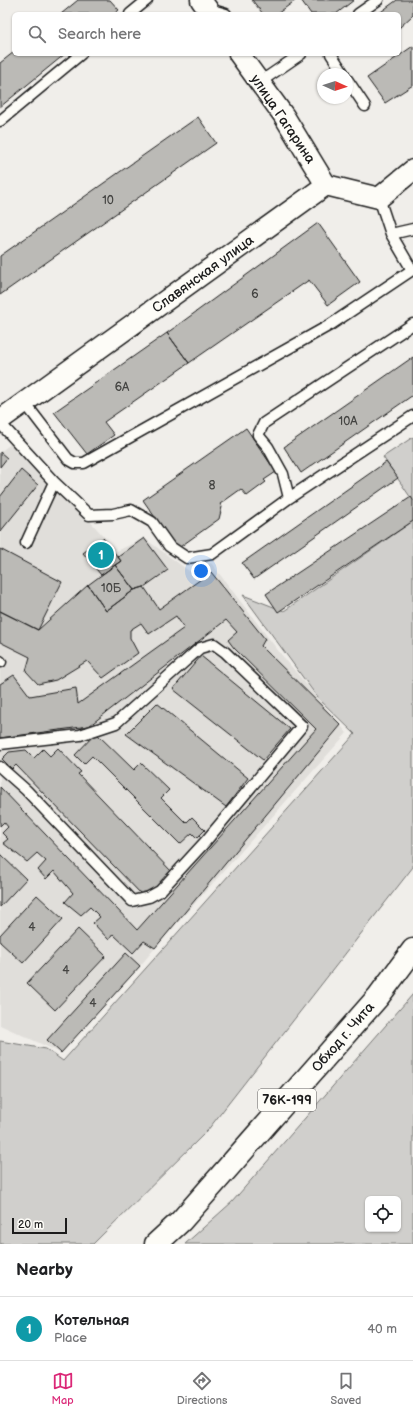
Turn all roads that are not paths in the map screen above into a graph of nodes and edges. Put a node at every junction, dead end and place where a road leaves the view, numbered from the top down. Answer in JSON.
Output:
{"nodes":[{"id":1,"x":147,"y":0,"type":"edge"},
{"id":2,"x":378,"y":0,"type":"edge"},
{"id":3,"x":206,"y":8,"type":"edge"},
{"id":4,"x":132,"y":12,"type":"edge"},
{"id":5,"x":219,"y":12,"type":"edge"},
{"id":6,"x":361,"y":12,"type":"edge"},
{"id":7,"x":79,"y":56,"type":"edge"},
{"id":8,"x":240,"y":56,"type":"edge"},
{"id":9,"x":298,"y":56,"type":"edge"},
{"id":10,"x":332,"y":56,"type":"edge"},
{"id":11,"x":340,"y":68,"type":"edge"},
{"id":12,"x":260,"y":82,"type":"junction"},
{"id":13,"x":353,"y":88,"type":"edge"},
{"id":14,"x":365,"y":106,"type":"dead end"},
{"id":15,"x":0,"y":121,"type":"edge"},
{"id":16,"x":413,"y":170,"type":"edge"},
{"id":17,"x":326,"y":185,"type":"junction"},
{"id":18,"x":379,"y":198,"type":"junction"},
{"id":19,"x":413,"y":229,"type":"edge"},
{"id":20,"x":392,"y":234,"type":"junction"},
{"id":21,"x":413,"y":270,"type":"edge"},
{"id":22,"x":413,"y":324,"type":"edge"},
{"id":23,"x":25,"y":403,"type":"junction"},
{"id":24,"x":413,"y":416,"type":"edge"},
{"id":25,"x":0,"y":420,"type":"edge"},
{"id":26,"x":0,"y":423,"type":"edge"},
{"id":27,"x":54,"y":482,"type":"junction"},
{"id":28,"x":288,"y":498,"type":"junction"},
{"id":29,"x":26,"y":543,"type":"dead end"},
{"id":30,"x":0,"y":744,"type":"edge"},
{"id":31,"x":0,"y":767,"type":"edge"},
{"id":32,"x":413,"y":950,"type":"edge"},
{"id":33,"x":156,"y":1244,"type":"edge"}],
"edges":[{"from":1,"to":4,"type":"lane"},
{"from":2,"to":6,"type":"lane"},
{"from":3,"to":5,"type":"lane"},
{"from":7,"to":15,"type":"lane"},
{"from":8,"to":12,"type":"street","name":"улица Гагарина"},
{"from":9,"to":12,"type":"lane"},
{"from":10,"to":11,"type":"lane"},
{"from":12,"to":17,"type":"street","name":"улица Гагарина"},
{"from":13,"to":14,"type":"lane"},
{"from":16,"to":18,"type":"street"},
{"from":17,"to":18,"type":"street"},
{"from":17,"to":23,"type":"street","name":"Славянская улица"},
{"from":18,"to":20,"type":"lane"},
{"from":19,"to":20,"type":"lane"},
{"from":20,"to":21,"type":"lane"},
{"from":21,"to":23,"type":"lane"},
{"from":22,"to":28,"type":"lane"},
{"from":23,"to":25,"type":"street","name":"Славянская улица"},
{"from":24,"to":28,"type":"lane"},
{"from":26,"to":27,"type":"lane"},
{"from":27,"to":28,"type":"lane"},
{"from":27,"to":29,"type":"lane"},
{"from":30,"to":31,"type":"lane"},
{"from":32,"to":33,"type":"highway","name":"Обход г. Чита","number":"76К-199"}]}
